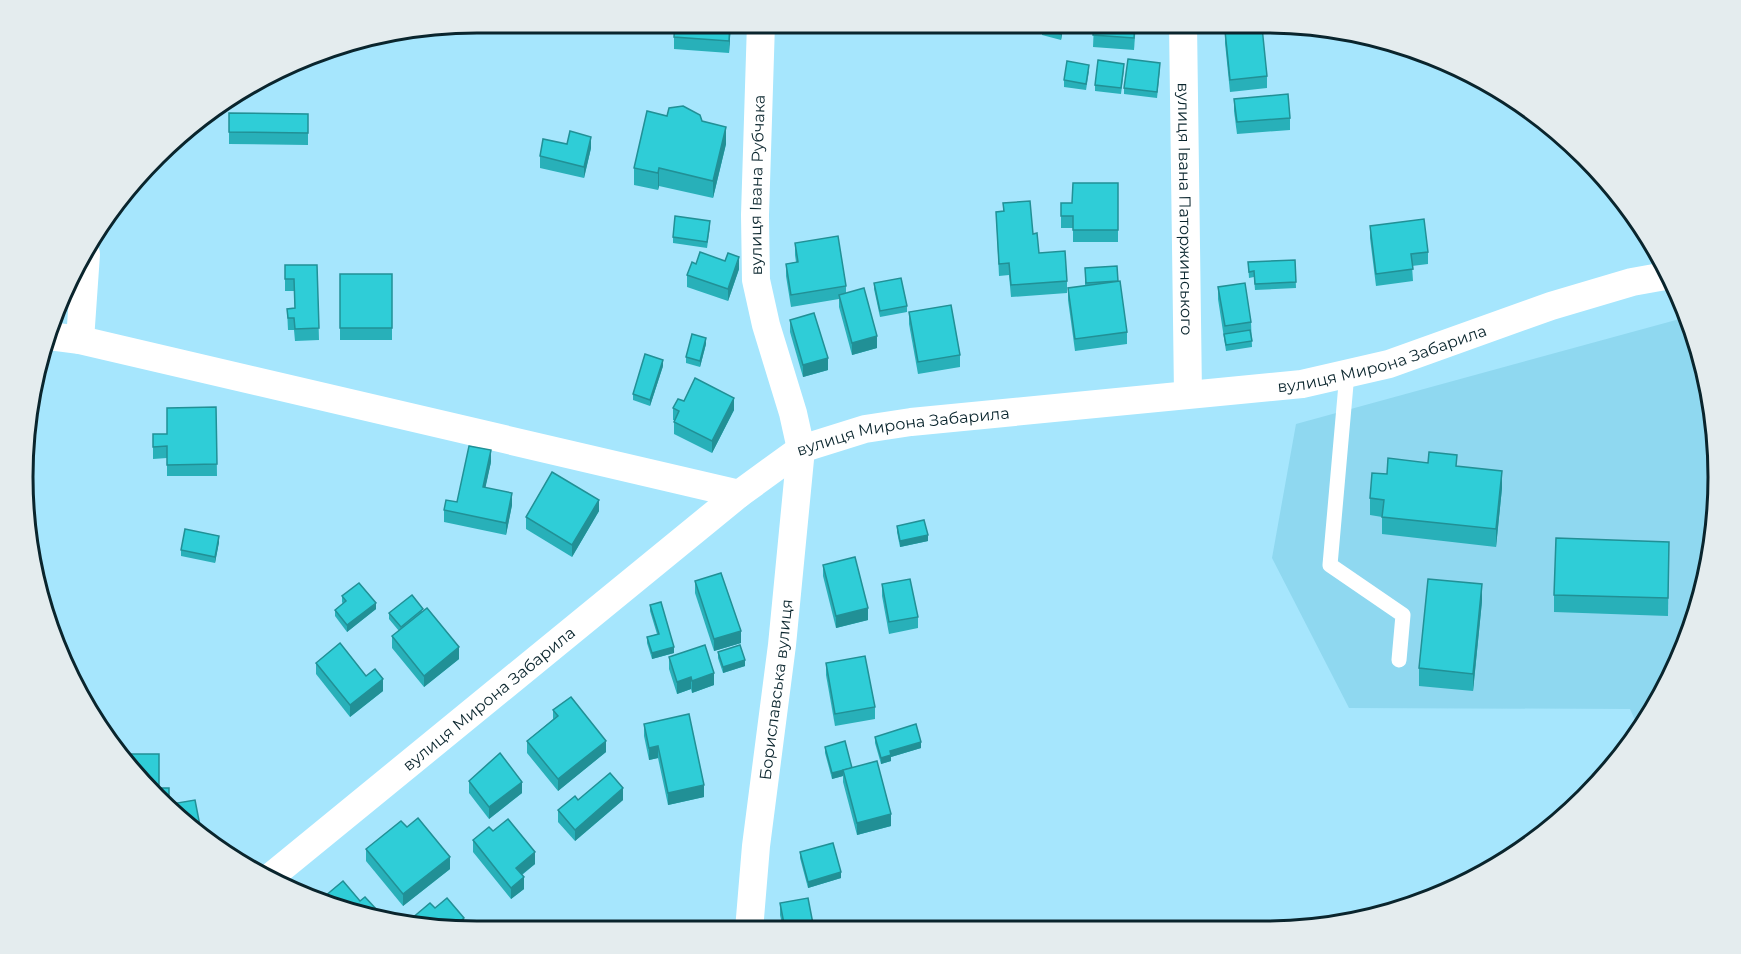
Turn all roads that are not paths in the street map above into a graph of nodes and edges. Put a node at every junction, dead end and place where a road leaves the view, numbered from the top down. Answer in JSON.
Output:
{"nodes":[{"id":1,"x":761,"y":33,"type":"edge"},
{"id":2,"x":1183,"y":33,"type":"edge"},
{"id":3,"x":85,"y":269,"type":"edge"},
{"id":4,"x":1660,"y":277,"type":"edge"},
{"id":5,"x":56,"y":337,"type":"edge"},
{"id":6,"x":80,"y":340,"type":"junction"},
{"id":7,"x":1347,"y":373,"type":"junction"},
{"id":8,"x":1188,"y":394,"type":"junction"},
{"id":9,"x":801,"y":449,"type":"junction"},
{"id":10,"x":739,"y":494,"type":"junction"},
{"id":11,"x":1399,"y":660,"type":"dead end"},
{"id":12,"x":276,"y":872,"type":"edge"},
{"id":13,"x":750,"y":921,"type":"edge"}],
"edges":[{"from":1,"to":9,"type":"street","name":"вулиця Івана Рубчака"},
{"from":2,"to":8,"type":"street","name":"вулиця Івана Паторжинського"},
{"from":3,"to":6,"type":"street"},
{"from":4,"to":7,"type":"street","name":"вулиця Мирона Забарила"},
{"from":5,"to":6,"type":"street"},
{"from":6,"to":10,"type":"street"},
{"from":7,"to":8,"type":"street","name":"вулиця Мирона Забарила"},
{"from":7,"to":11,"type":"lane"},
{"from":8,"to":9,"type":"street","name":"вулиця Мирона Забарила"},
{"from":9,"to":10,"type":"street","name":"вулиця Мирона Забарила"},
{"from":9,"to":13,"type":"street","name":"Бориславська вулиця"},
{"from":10,"to":12,"type":"street","name":"вулиця Мирона Забарила"}]}
